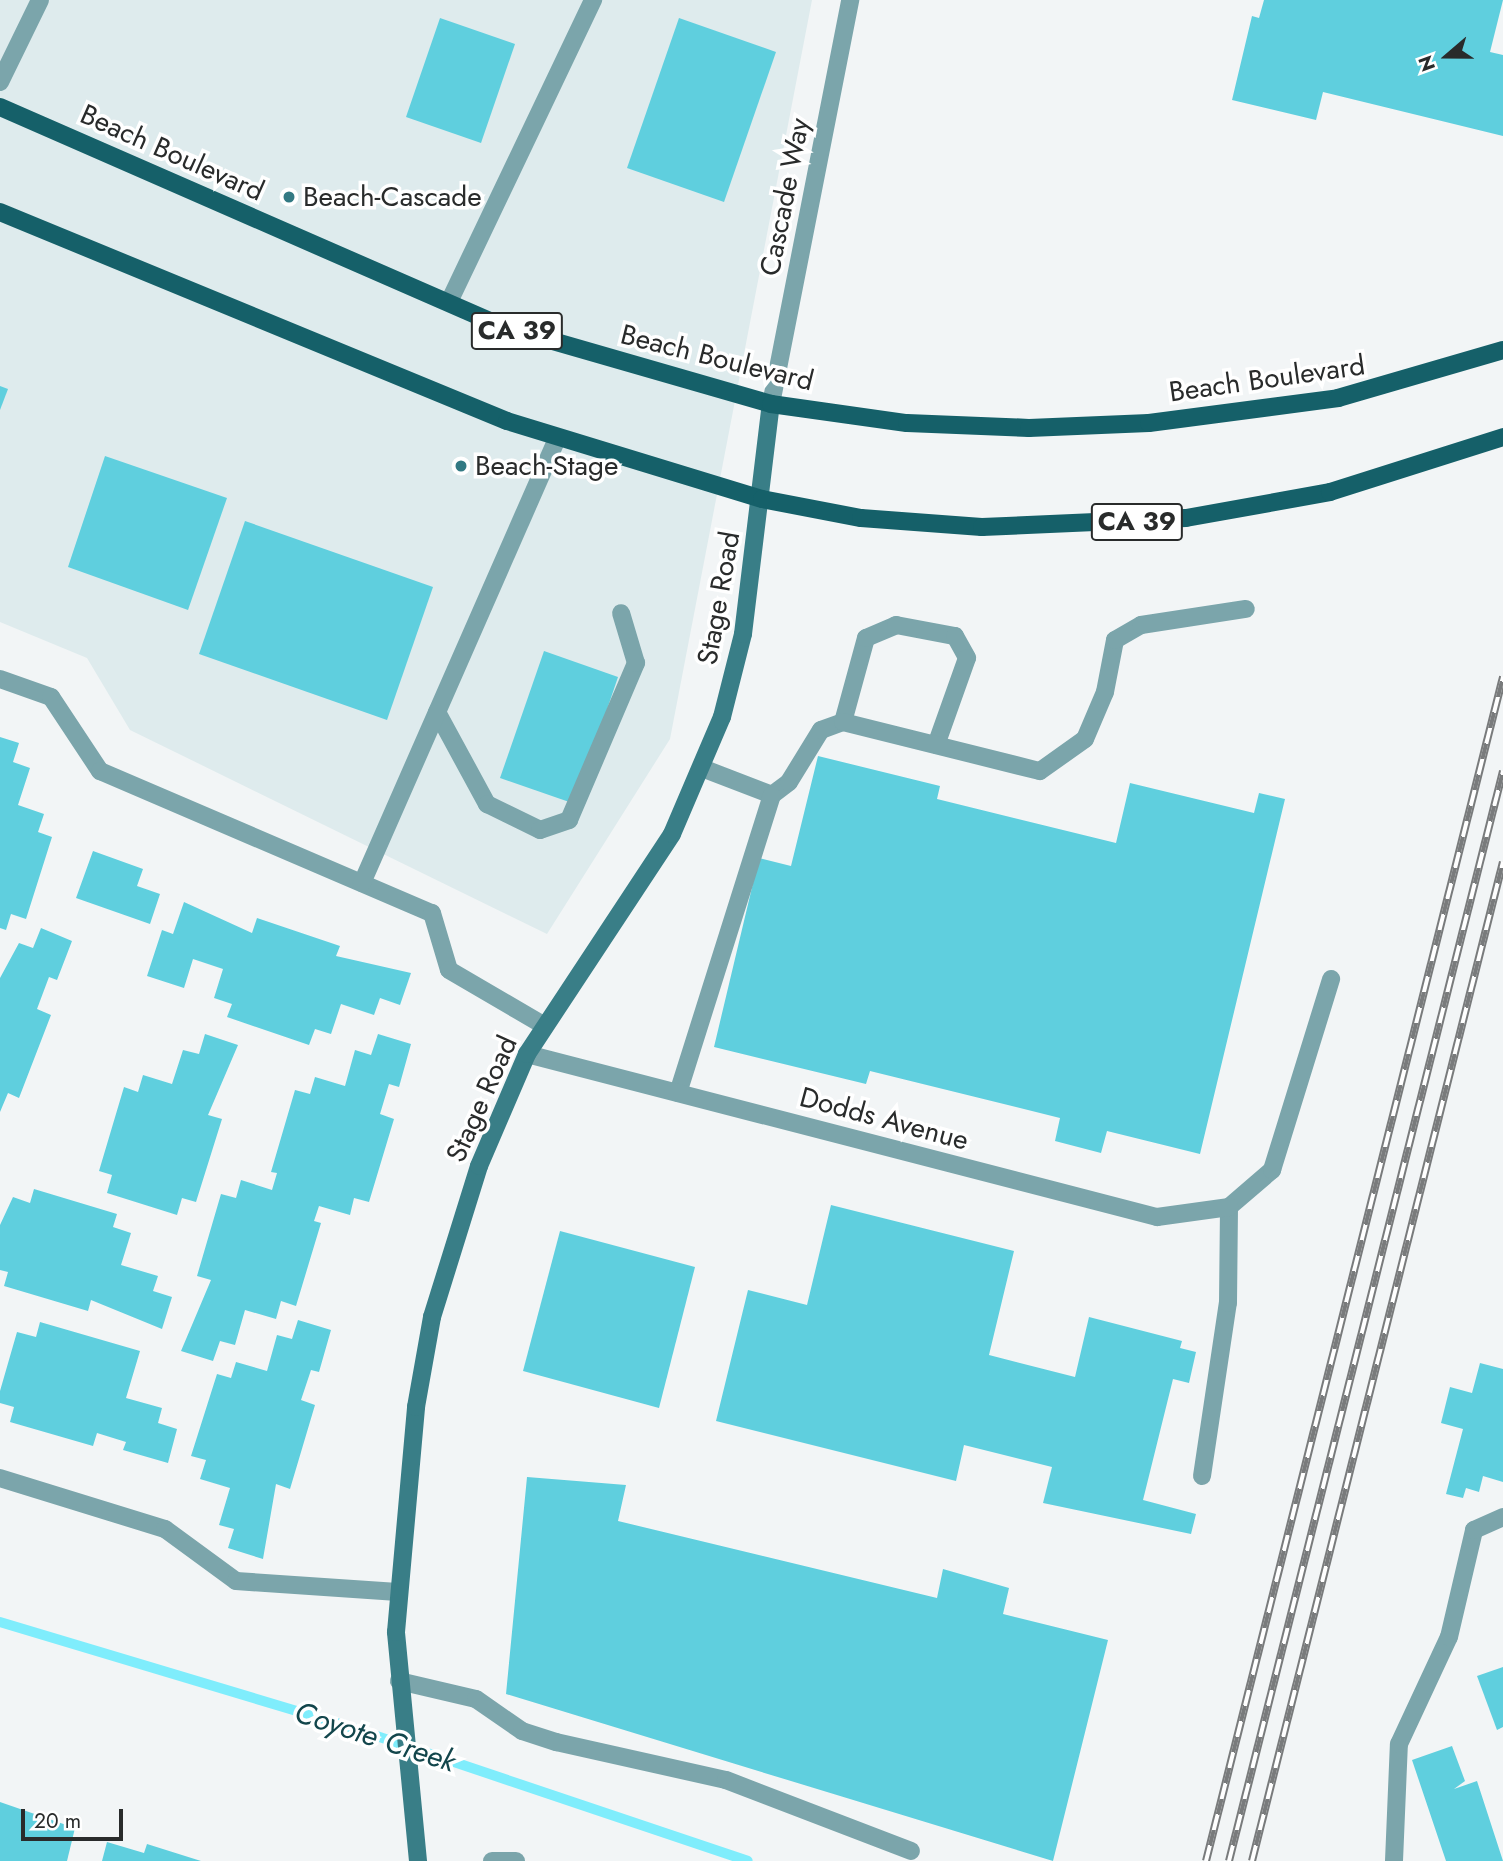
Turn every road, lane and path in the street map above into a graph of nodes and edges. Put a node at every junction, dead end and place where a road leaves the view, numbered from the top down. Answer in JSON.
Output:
{"nodes":[{"id":1,"x":40,"y":0,"type":"edge"},
{"id":2,"x":593,"y":0,"type":"edge"},
{"id":3,"x":850,"y":0,"type":"edge"},
{"id":4,"x":0,"y":82,"type":"edge"},
{"id":5,"x":0,"y":107,"type":"edge"},
{"id":6,"x":0,"y":212,"type":"edge"},
{"id":7,"x":449,"y":302,"type":"junction"},
{"id":8,"x":1503,"y":350,"type":"edge"},
{"id":9,"x":771,"y":404,"type":"junction"},
{"id":10,"x":1503,"y":437,"type":"edge"},
{"id":11,"x":557,"y":439,"type":"junction"},
{"id":12,"x":762,"y":499,"type":"junction"},
{"id":13,"x":1246,"y":609,"type":"dead end"},
{"id":14,"x":621,"y":613,"type":"dead end"},
{"id":15,"x":0,"y":679,"type":"edge"},
{"id":16,"x":437,"y":712,"type":"junction"},
{"id":17,"x":843,"y":722,"type":"junction"},
{"id":18,"x":936,"y":745,"type":"junction"},
{"id":19,"x":702,"y":768,"type":"junction"},
{"id":20,"x":772,"y":795,"type":"junction"},
{"id":21,"x":362,"y":883,"type":"junction"},
{"id":22,"x":1331,"y":979,"type":"dead end"},
{"id":23,"x":545,"y":1026,"type":"junction"},
{"id":24,"x":527,"y":1054,"type":"junction"},
{"id":25,"x":678,"y":1093,"type":"junction"},
{"id":26,"x":1228,"y":1207,"type":"junction"},
{"id":27,"x":1202,"y":1476,"type":"dead end"},
{"id":28,"x":0,"y":1478,"type":"edge"},
{"id":29,"x":1503,"y":1517,"type":"edge"},
{"id":30,"x":398,"y":1592,"type":"junction"},
{"id":31,"x":399,"y":1681,"type":"junction"},
{"id":32,"x":911,"y":1852,"type":"dead end"},
{"id":33,"x":418,"y":1861,"type":"edge"},
{"id":34,"x":492,"y":1861,"type":"edge"},
{"id":35,"x":516,"y":1861,"type":"edge"},
{"id":36,"x":1394,"y":1861,"type":"edge"}],
"edges":[{"from":1,"to":4,"type":"street"},
{"from":2,"to":7,"type":"street"},
{"from":3,"to":9,"type":"street","name":"Cascade Way"},
{"from":5,"to":7,"type":"main road","name":"Beach Boulevard","number":"CA 39"},
{"from":6,"to":11,"type":"main road","number":"CA 39"},
{"from":7,"to":9,"type":"main road","name":"Beach Boulevard","number":"CA 39"},
{"from":8,"to":9,"type":"main road","name":"Beach Boulevard","number":"CA 39"},
{"from":9,"to":12,"type":"main road","name":"Stage Road"},
{"from":10,"to":12,"type":"main road","number":"CA 39"},
{"from":11,"to":12,"type":"main road","number":"CA 39"},
{"from":11,"to":16,"type":"street"},
{"from":12,"to":19,"type":"main road","name":"Stage Road"},
{"from":13,"to":18,"type":"street"},
{"from":14,"to":16,"type":"street"},
{"from":15,"to":21,"type":"street"},
{"from":16,"to":21,"type":"street"},
{"from":17,"to":18,"type":"street"},
{"from":17,"to":18,"type":"street"},
{"from":17,"to":20,"type":"street"},
{"from":19,"to":20,"type":"street"},
{"from":19,"to":23,"type":"main road","name":"Stage Road"},
{"from":20,"to":25,"type":"street"},
{"from":21,"to":23,"type":"street"},
{"from":22,"to":26,"type":"street"},
{"from":23,"to":24,"type":"main road","name":"Stage Road"},
{"from":24,"to":25,"type":"street","name":"Dodds Avenue"},
{"from":24,"to":30,"type":"main road","name":"Stage Road"},
{"from":25,"to":26,"type":"street","name":"Dodds Avenue"},
{"from":26,"to":27,"type":"street"},
{"from":28,"to":30,"type":"street"},
{"from":29,"to":36,"type":"street"},
{"from":30,"to":31,"type":"main road","name":"Stage Road"},
{"from":31,"to":32,"type":"street"},
{"from":31,"to":33,"type":"main road","name":"Stage Road"},
{"from":34,"to":35,"type":"street"}]}
